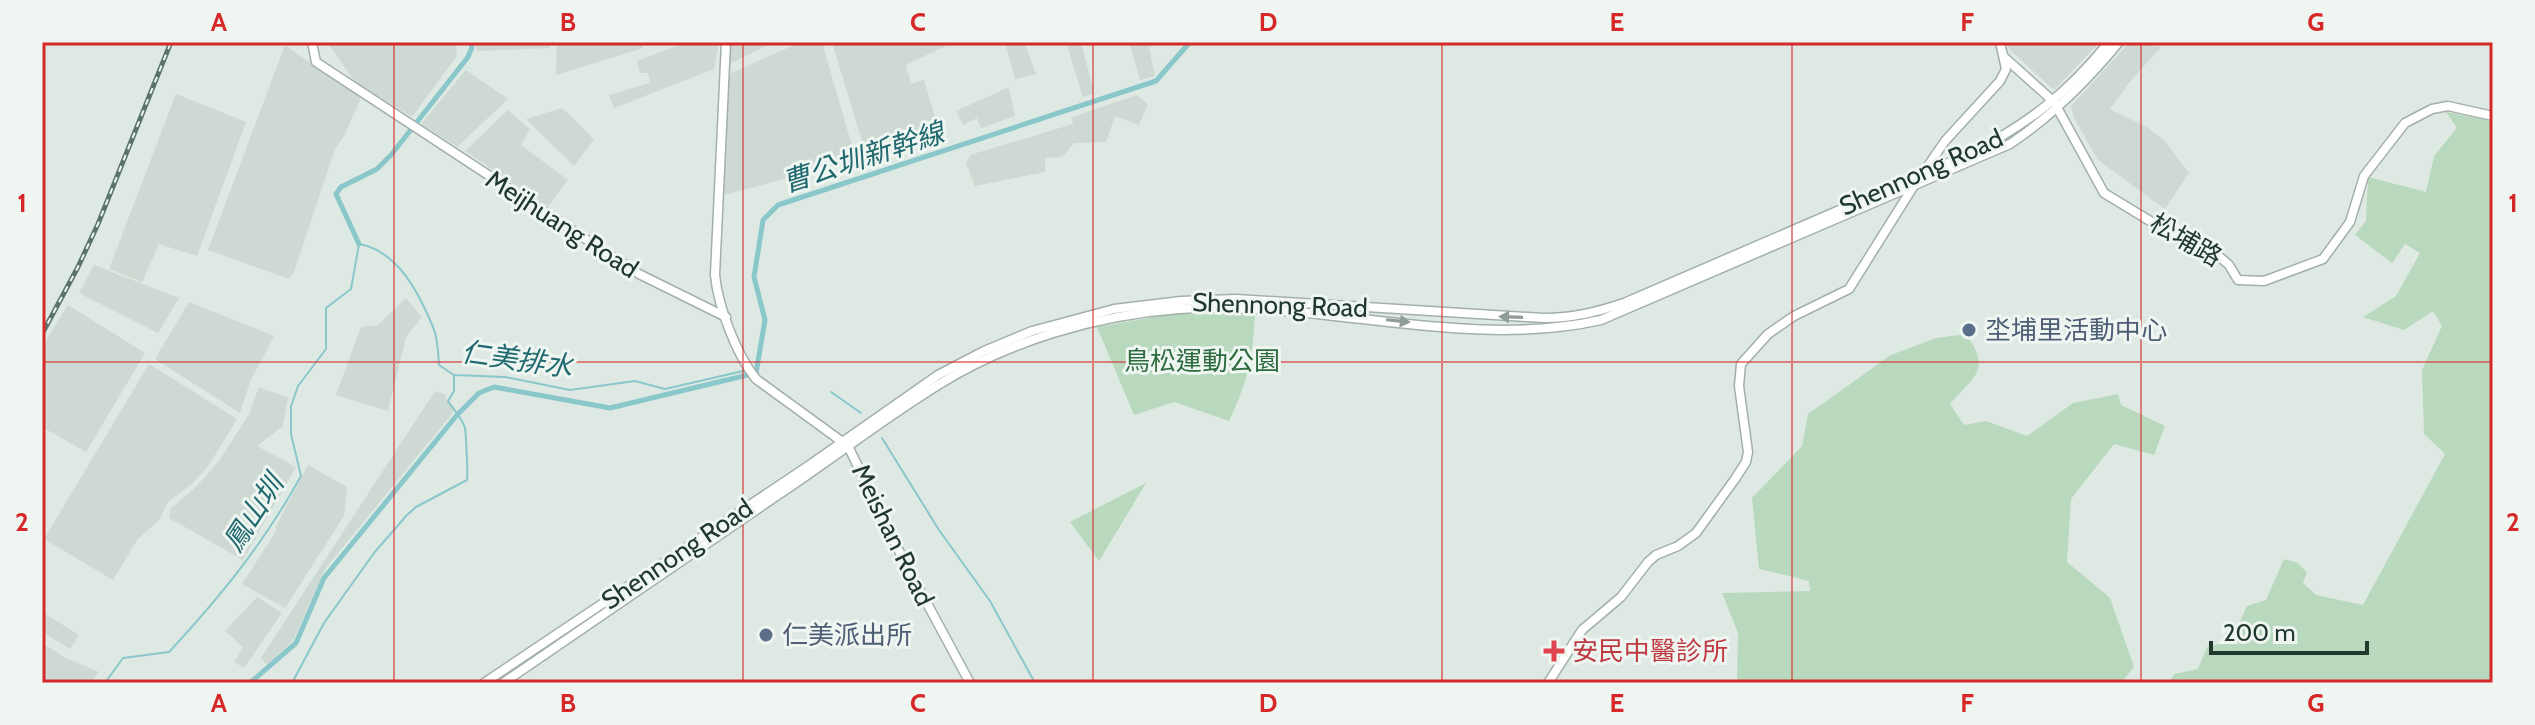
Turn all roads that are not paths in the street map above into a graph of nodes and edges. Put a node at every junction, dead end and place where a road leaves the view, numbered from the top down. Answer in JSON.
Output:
{"nodes":[{"id":1,"x":312,"y":42,"type":"edge"},
{"id":2,"x":726,"y":42,"type":"edge"},
{"id":3,"x":2000,"y":42,"type":"edge"},
{"id":4,"x":2109,"y":42,"type":"edge"},
{"id":5,"x":2119,"y":42,"type":"edge"},
{"id":6,"x":2004,"y":57,"type":"junction"},
{"id":7,"x":2056,"y":105,"type":"junction"},
{"id":8,"x":2493,"y":116,"type":"edge"},
{"id":9,"x":1924,"y":172,"type":"junction"},
{"id":10,"x":1913,"y":185,"type":"junction"},
{"id":11,"x":726,"y":317,"type":"junction"},
{"id":12,"x":845,"y":443,"type":"junction"},
{"id":13,"x":484,"y":683,"type":"edge"},
{"id":14,"x":503,"y":683,"type":"edge"},
{"id":15,"x":970,"y":683,"type":"edge"},
{"id":16,"x":1548,"y":683,"type":"edge"}],
"edges":[{"from":1,"to":11,"type":"street","name":"Meijhuang Road"},
{"from":2,"to":11,"type":"street"},
{"from":3,"to":6,"type":"street"},
{"from":4,"to":7,"type":"street","name":"Shennong Road"},
{"from":5,"to":7,"type":"street","name":"Shennong Road"},
{"from":6,"to":7,"type":"street","name":"松埔路"},
{"from":6,"to":9,"type":"street"},
{"from":7,"to":8,"type":"street","name":"松埔路"},
{"from":7,"to":9,"type":"street","name":"Shennong Road"},
{"from":7,"to":10,"type":"street","name":"Shennong Road"},
{"from":9,"to":10,"type":"street"},
{"from":9,"to":12,"type":"street","name":"Shennong Road","one_way":true},
{"from":12,"to":10,"type":"street","name":"Shennong Road","one_way":true},
{"from":10,"to":16,"type":"street"},
{"from":11,"to":12,"type":"street","name":"Meishan Road"},
{"from":12,"to":13,"type":"street","name":"Shennong Road"},
{"from":12,"to":14,"type":"street","name":"Shennong Road"},
{"from":12,"to":15,"type":"street","name":"Meishan Road"}]}
